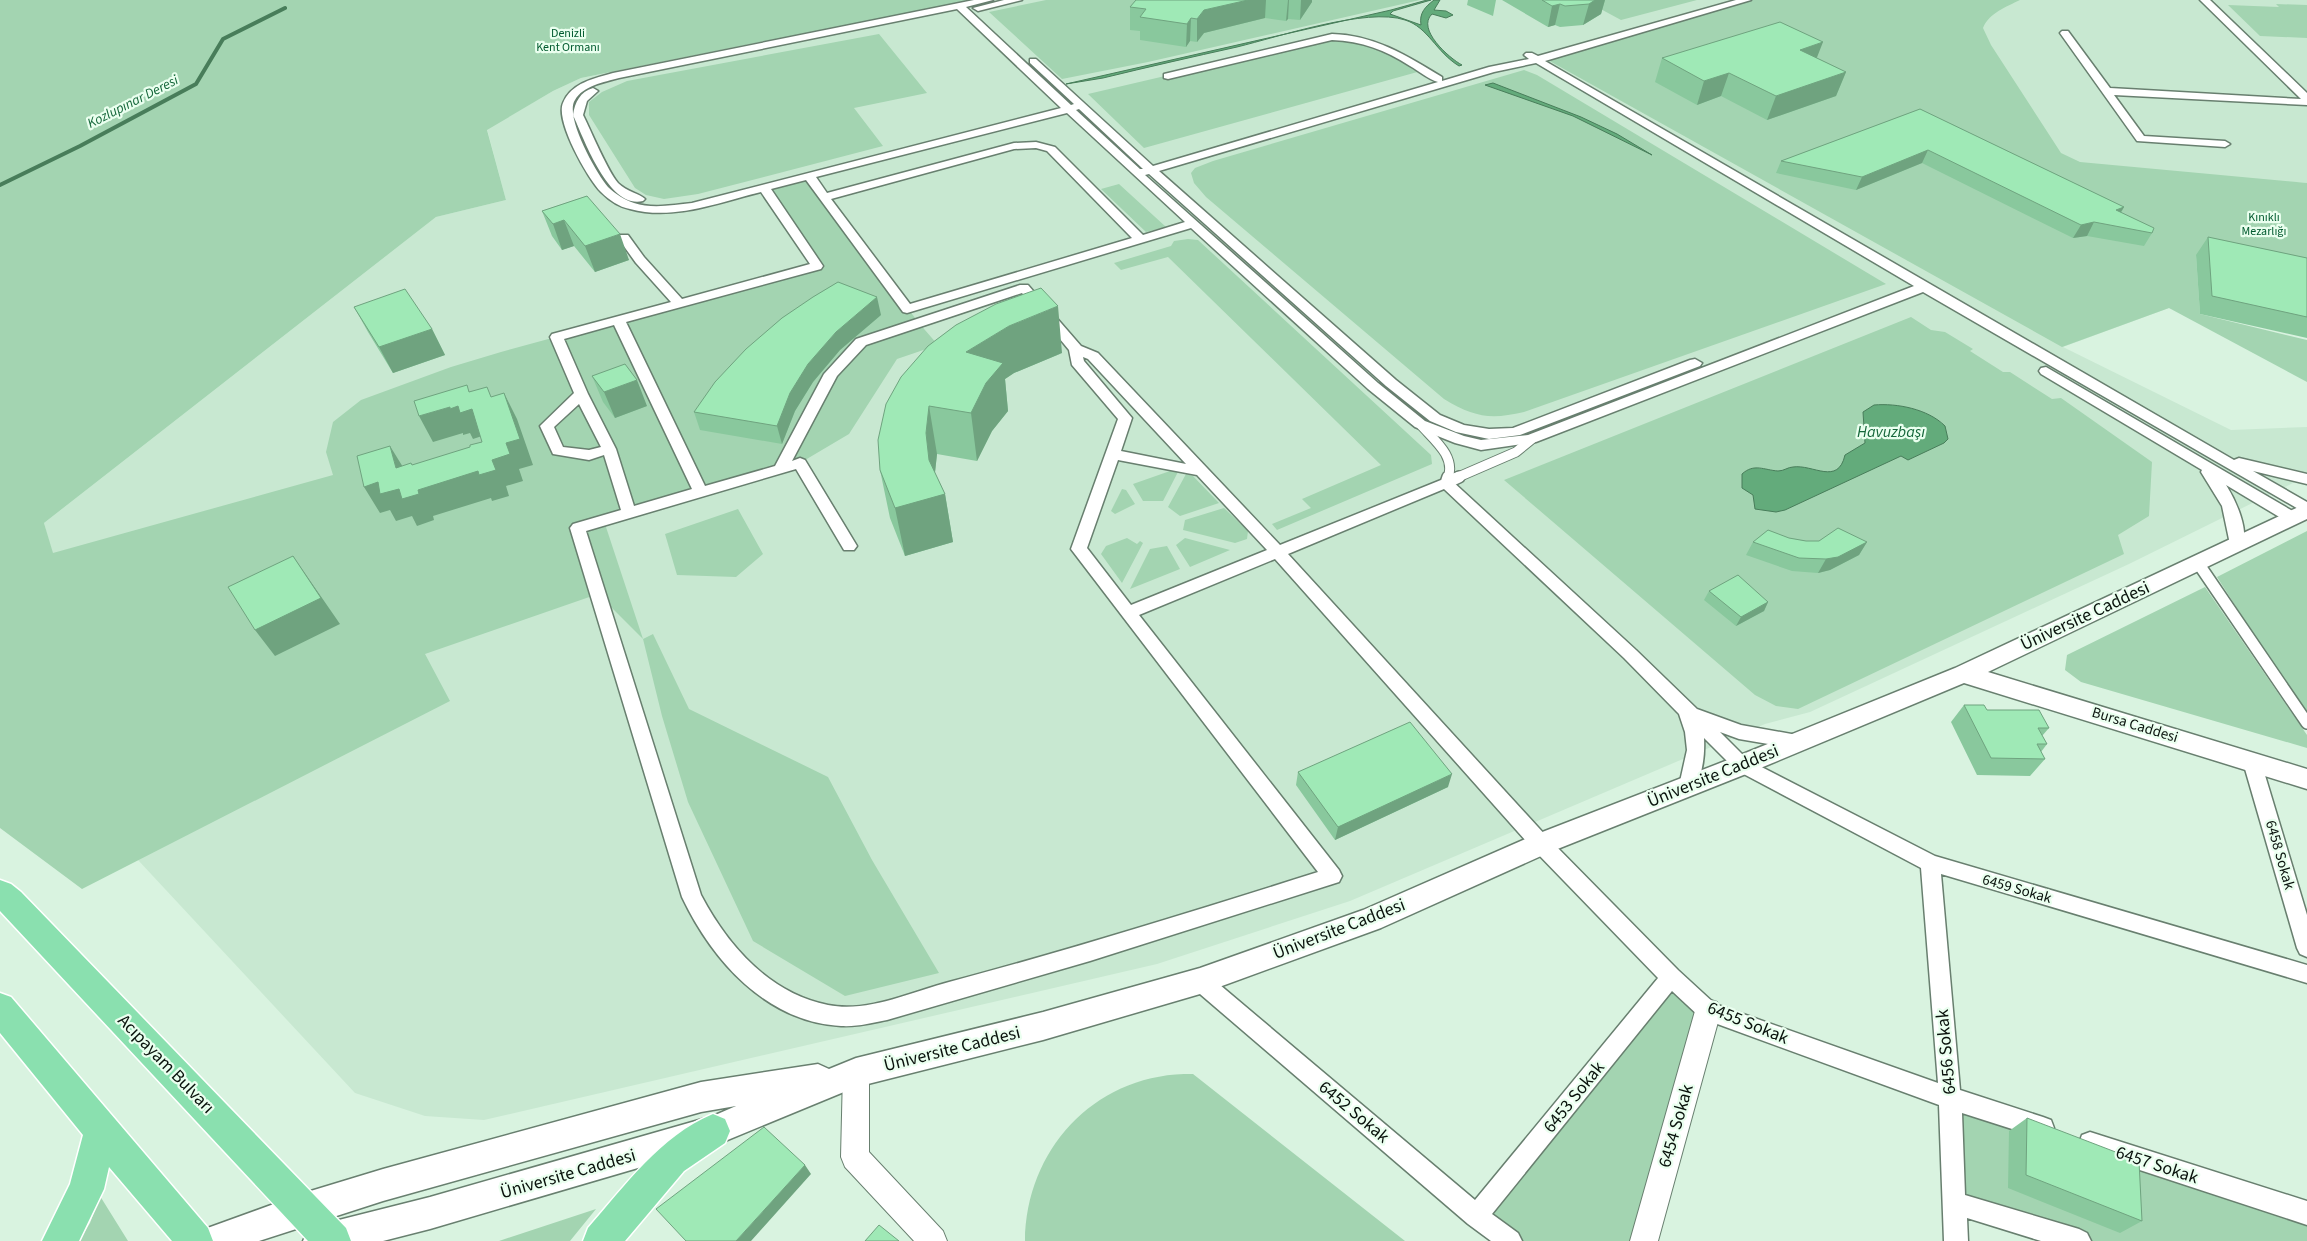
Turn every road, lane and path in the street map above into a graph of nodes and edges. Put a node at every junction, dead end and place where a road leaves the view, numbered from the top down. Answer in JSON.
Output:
{"nodes":[{"id":1,"x":988,"y":0,"type":"edge"},
{"id":2,"x":1017,"y":0,"type":"edge"},
{"id":3,"x":1722,"y":0,"type":"edge"},
{"id":4,"x":1746,"y":0,"type":"edge"},
{"id":5,"x":2205,"y":0,"type":"edge"},
{"id":6,"x":967,"y":7,"type":"junction"},
{"id":7,"x":2065,"y":33,"type":"dead end"},
{"id":8,"x":1527,"y":59,"type":"junction"},
{"id":9,"x":1168,"y":76,"type":"dead end"},
{"id":10,"x":1438,"y":79,"type":"junction"},
{"id":11,"x":2106,"y":91,"type":"junction"},
{"id":12,"x":2307,"y":101,"type":"edge"},
{"id":13,"x":1071,"y":105,"type":"junction"},
{"id":14,"x":2225,"y":144,"type":"dead end"},
{"id":15,"x":1141,"y":169,"type":"junction"},
{"id":16,"x":809,"y":176,"type":"junction"},
{"id":17,"x":764,"y":188,"type":"junction"},
{"id":18,"x":824,"y":196,"type":"junction"},
{"id":19,"x":1192,"y":224,"type":"junction"},
{"id":20,"x":624,"y":238,"type":"dead end"},
{"id":21,"x":1141,"y":240,"type":"junction"},
{"id":22,"x":1913,"y":286,"type":"junction"},
{"id":23,"x":680,"y":304,"type":"junction"},
{"id":24,"x":618,"y":320,"type":"junction"},
{"id":25,"x":1076,"y":348,"type":"junction"},
{"id":26,"x":581,"y":394,"type":"junction"},
{"id":27,"x":1420,"y":424,"type":"junction"},
{"id":28,"x":1532,"y":438,"type":"dead end"},
{"id":29,"x":608,"y":449,"type":"junction"},
{"id":30,"x":1112,"y":454,"type":"junction"},
{"id":31,"x":2217,"y":457,"type":"junction"},
{"id":32,"x":2202,"y":464,"type":"junction"},
{"id":33,"x":780,"y":469,"type":"junction"},
{"id":34,"x":1200,"y":471,"type":"junction"},
{"id":35,"x":2307,"y":479,"type":"edge"},
{"id":36,"x":1446,"y":483,"type":"junction"},
{"id":37,"x":701,"y":492,"type":"junction"},
{"id":38,"x":2302,"y":512,"type":"edge"},
{"id":39,"x":628,"y":513,"type":"junction"},
{"id":40,"x":2236,"y":545,"type":"junction"},
{"id":41,"x":849,"y":546,"type":"dead end"},
{"id":42,"x":1277,"y":551,"type":"junction"},
{"id":43,"x":2198,"y":563,"type":"junction"},
{"id":44,"x":1128,"y":613,"type":"junction"},
{"id":45,"x":1963,"y":674,"type":"junction"},
{"id":46,"x":1686,"y":710,"type":"junction"},
{"id":47,"x":2307,"y":723,"type":"edge"},
{"id":48,"x":1797,"y":742,"type":"junction"},
{"id":49,"x":2252,"y":762,"type":"junction"},
{"id":50,"x":1742,"y":765,"type":"junction"},
{"id":51,"x":2307,"y":779,"type":"edge"},
{"id":52,"x":1688,"y":786,"type":"junction"},
{"id":53,"x":1541,"y":844,"type":"junction"},
{"id":54,"x":1930,"y":863,"type":"junction"},
{"id":55,"x":0,"y":893,"type":"edge"},
{"id":56,"x":2307,"y":948,"type":"edge"},
{"id":57,"x":2307,"y":974,"type":"edge"},
{"id":58,"x":1671,"y":977,"type":"junction"},
{"id":59,"x":1200,"y":981,"type":"junction"},
{"id":60,"x":0,"y":1008,"type":"edge"},
{"id":61,"x":1708,"y":1010,"type":"junction"},
{"id":62,"x":856,"y":1073,"type":"junction"},
{"id":63,"x":1950,"y":1098,"type":"junction"},
{"id":64,"x":101,"y":1131,"type":"junction"},
{"id":65,"x":714,"y":1131,"type":"junction"},
{"id":66,"x":1954,"y":1203,"type":"junction"},
{"id":67,"x":304,"y":1209,"type":"junction"},
{"id":68,"x":2307,"y":1214,"type":"edge"},
{"id":69,"x":1476,"y":1216,"type":"junction"},
{"id":70,"x":328,"y":1240,"type":"edge"},
{"id":71,"x":60,"y":1241,"type":"edge"},
{"id":72,"x":195,"y":1241,"type":"edge"},
{"id":73,"x":213,"y":1241,"type":"edge"},
{"id":74,"x":601,"y":1241,"type":"edge"},
{"id":75,"x":933,"y":1241,"type":"edge"},
{"id":76,"x":1510,"y":1241,"type":"edge"},
{"id":77,"x":1644,"y":1241,"type":"edge"},
{"id":78,"x":1956,"y":1241,"type":"edge"},
{"id":79,"x":2079,"y":1241,"type":"edge"}],
"edges":[{"from":1,"to":6,"type":"street"},
{"from":2,"to":6,"type":"street"},
{"from":3,"to":8,"type":"street"},
{"from":4,"to":8,"type":"street"},
{"from":5,"to":12,"type":"street"},
{"from":6,"to":13,"type":"street"},
{"from":6,"to":13,"type":"street"},
{"from":6,"to":17,"type":"street"},
{"from":7,"to":11,"type":"street"},
{"from":8,"to":10,"type":"street"},
{"from":8,"to":15,"type":"street"},
{"from":8,"to":22,"type":"street"},
{"from":9,"to":10,"type":"street"},
{"from":10,"to":15,"type":"street"},
{"from":11,"to":12,"type":"street"},
{"from":11,"to":14,"type":"street"},
{"from":13,"to":15,"type":"street"},
{"from":13,"to":16,"type":"street"},
{"from":15,"to":19,"type":"street"},
{"from":15,"to":22,"type":"street"},
{"from":16,"to":17,"type":"street"},
{"from":16,"to":18,"type":"street"},
{"from":17,"to":23,"type":"street"},
{"from":18,"to":21,"type":"street"},
{"from":18,"to":21,"type":"street"},
{"from":19,"to":21,"type":"street"},
{"from":19,"to":27,"type":"street"},
{"from":20,"to":23,"type":"street"},
{"from":22,"to":27,"type":"street"},
{"from":22,"to":31,"type":"street"},
{"from":22,"to":32,"type":"street"},
{"from":23,"to":24,"type":"street"},
{"from":24,"to":26,"type":"street"},
{"from":24,"to":37,"type":"street"},
{"from":25,"to":30,"type":"street"},
{"from":25,"to":33,"type":"street"},
{"from":25,"to":34,"type":"street","name":"6455 Sokak"},
{"from":26,"to":29,"type":"street"},
{"from":26,"to":29,"type":"street"},
{"from":27,"to":36,"type":"street"},
{"from":28,"to":36,"type":"street"},
{"from":29,"to":39,"type":"street"},
{"from":30,"to":34,"type":"street"},
{"from":30,"to":44,"type":"street"},
{"from":31,"to":35,"type":"street"},
{"from":31,"to":38,"type":"street"},
{"from":32,"to":38,"type":"street"},
{"from":32,"to":40,"type":"street"},
{"from":33,"to":37,"type":"street"},
{"from":33,"to":41,"type":"street"},
{"from":34,"to":42,"type":"street","name":"6455 Sokak"},
{"from":36,"to":42,"type":"street"},
{"from":36,"to":46,"type":"street","name":"6459 Sokak"},
{"from":37,"to":39,"type":"street"},
{"from":38,"to":40,"type":"main road","name":"Üniversite Caddesi"},
{"from":39,"to":44,"type":"street"},
{"from":40,"to":43,"type":"main road","name":"Üniversite Caddesi"},
{"from":42,"to":44,"type":"street"},
{"from":42,"to":53,"type":"street","name":"6455 Sokak"},
{"from":43,"to":45,"type":"main road","name":"Üniversite Caddesi"},
{"from":43,"to":47,"type":"street"},
{"from":45,"to":48,"type":"main road","name":"Üniversite Caddesi"},
{"from":45,"to":49,"type":"main road","name":"Bursa Caddesi"},
{"from":46,"to":48,"type":"street"},
{"from":46,"to":50,"type":"street","name":"6459 Sokak"},
{"from":46,"to":52,"type":"street"},
{"from":48,"to":50,"type":"main road","name":"Üniversite Caddesi"},
{"from":49,"to":51,"type":"main road","name":"Bursa Caddesi"},
{"from":49,"to":56,"type":"street","name":"6458 Sokak"},
{"from":50,"to":52,"type":"main road","name":"Üniversite Caddesi"},
{"from":50,"to":54,"type":"street","name":"6459 Sokak"},
{"from":52,"to":53,"type":"main road","name":"Üniversite Caddesi"},
{"from":53,"to":58,"type":"street","name":"6455 Sokak"},
{"from":53,"to":59,"type":"main road","name":"Üniversite Caddesi"},
{"from":54,"to":57,"type":"street","name":"6459 Sokak"},
{"from":54,"to":63,"type":"street","name":"6456 Sokak"},
{"from":55,"to":67,"type":"main road","name":"Acıpayam Bulvarı"},
{"from":58,"to":61,"type":"street","name":"6455 Sokak"},
{"from":58,"to":69,"type":"street","name":"6453 Sokak"},
{"from":59,"to":62,"type":"main road","name":"Üniversite Caddesi"},
{"from":59,"to":69,"type":"street","name":"6452 Sokak"},
{"from":60,"to":64,"type":"main road"},
{"from":61,"to":63,"type":"street","name":"6455 Sokak"},
{"from":61,"to":77,"type":"street","name":"6454 Sokak"},
{"from":62,"to":65,"type":"main road","name":"Üniversite Caddesi"},
{"from":62,"to":67,"type":"main road"},
{"from":62,"to":75,"type":"street"},
{"from":63,"to":66,"type":"street","name":"6456 Sokak"},
{"from":63,"to":68,"type":"street","name":"6457 Sokak"},
{"from":64,"to":71,"type":"main road"},
{"from":64,"to":72,"type":"main road"},
{"from":65,"to":70,"type":"main road","name":"Üniversite Caddesi"},
{"from":65,"to":74,"type":"main road"},
{"from":66,"to":78,"type":"street","name":"6456 Sokak"},
{"from":66,"to":79,"type":"street"},
{"from":67,"to":70,"type":"main road","name":"Acıpayam Bulvarı"},
{"from":67,"to":73,"type":"main road"},
{"from":69,"to":76,"type":"street","name":"6452 Sokak"}]}
